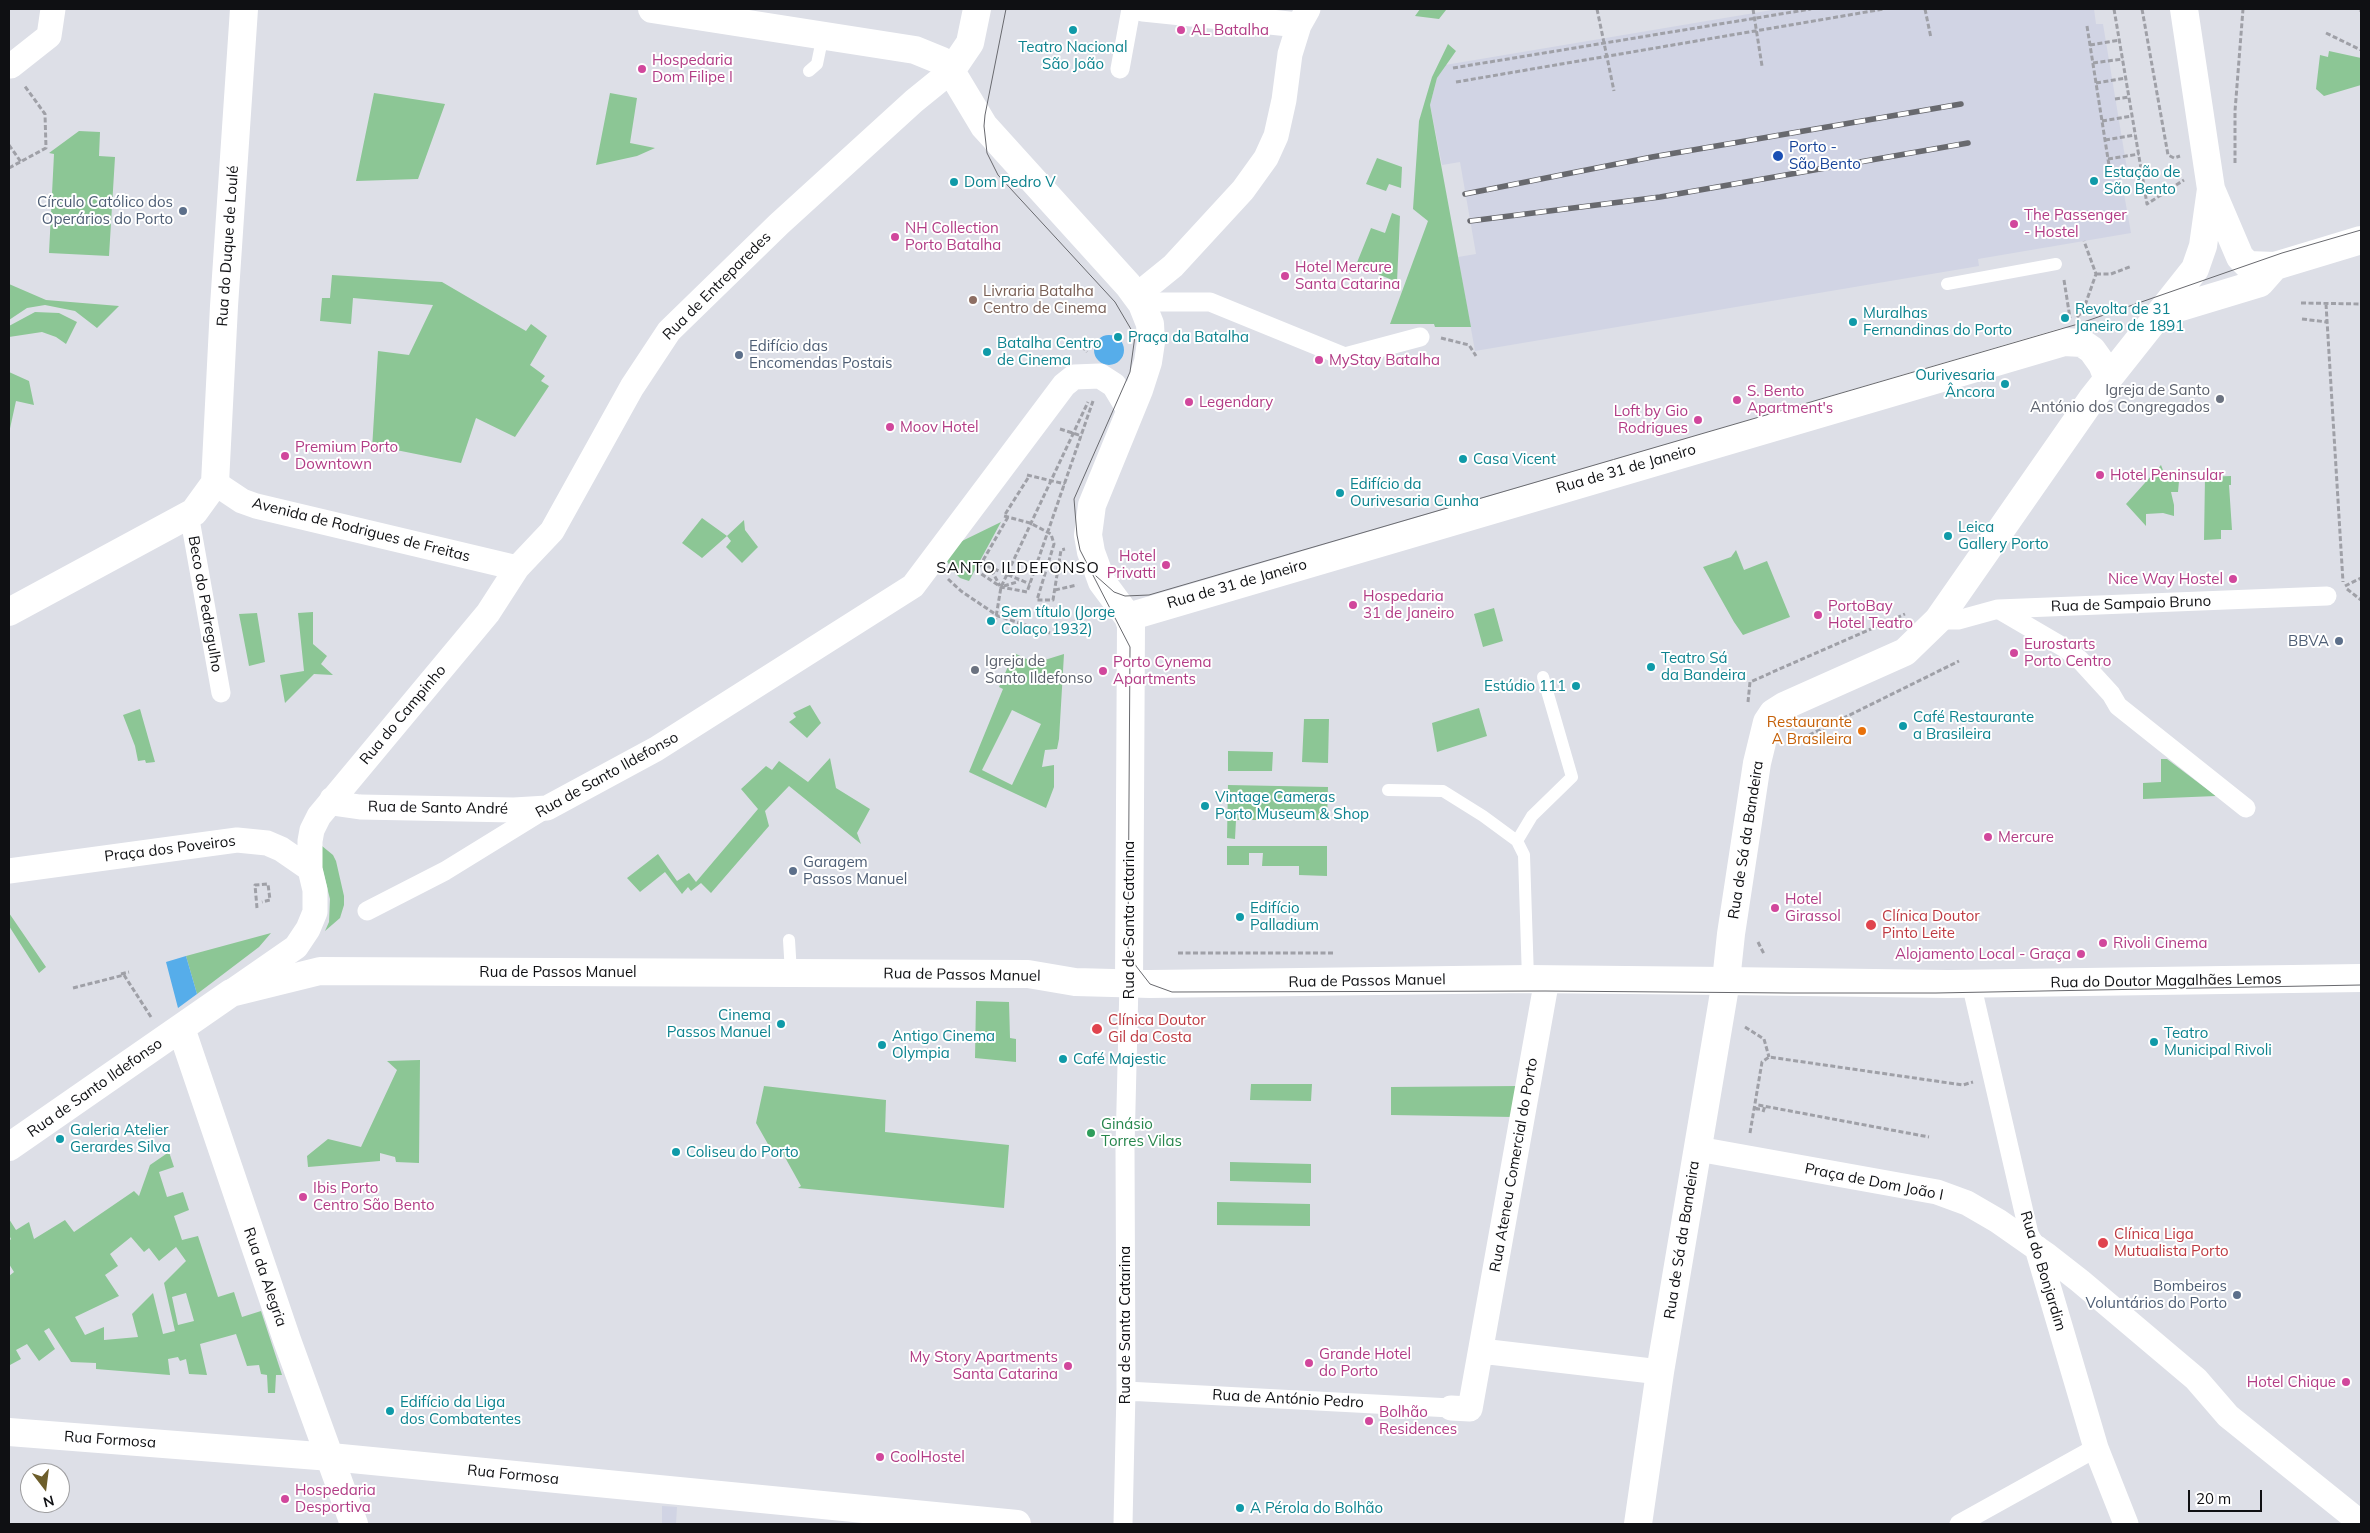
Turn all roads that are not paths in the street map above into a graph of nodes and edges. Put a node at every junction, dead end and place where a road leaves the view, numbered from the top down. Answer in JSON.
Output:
{"nodes":[{"id":1,"x":53,"y":9,"type":"edge"},
{"id":2,"x":244,"y":9,"type":"edge"},
{"id":3,"x":652,"y":9,"type":"edge"},
{"id":4,"x":977,"y":9,"type":"edge"},
{"id":5,"x":1131,"y":9,"type":"edge"},
{"id":6,"x":1143,"y":9,"type":"edge"},
{"id":7,"x":2184,"y":9,"type":"edge"},
{"id":8,"x":1303,"y":17,"type":"edge"},
{"id":9,"x":823,"y":35,"type":"junction"},
{"id":10,"x":10,"y":67,"type":"edge"},
{"id":11,"x":1120,"y":70,"type":"dead end"},
{"id":12,"x":809,"y":71,"type":"dead end"},
{"id":13,"x":951,"y":71,"type":"junction"},
{"id":14,"x":2211,"y":189,"type":"junction"},
{"id":15,"x":2361,"y":240,"type":"edge"},
{"id":16,"x":2056,"y":264,"type":"dead end"},
{"id":17,"x":2275,"y":266,"type":"junction"},
{"id":18,"x":1947,"y":284,"type":"dead end"},
{"id":19,"x":1139,"y":300,"type":"junction"},
{"id":20,"x":2155,"y":320,"type":"junction"},
{"id":21,"x":1429,"y":337,"type":"road end"},
{"id":22,"x":2108,"y":379,"type":"junction"},
{"id":23,"x":1129,"y":410,"type":"junction"},
{"id":24,"x":215,"y":483,"type":"junction"},
{"id":25,"x":189,"y":514,"type":"junction"},
{"id":26,"x":517,"y":568,"type":"junction"},
{"id":27,"x":2326,"y":596,"type":"dead end"},
{"id":28,"x":1998,"y":609,"type":"junction"},
{"id":29,"x":9,"y":612,"type":"edge"},
{"id":30,"x":1128,"y":617,"type":"junction"},
{"id":31,"x":1938,"y":620,"type":"junction"},
{"id":32,"x":1543,"y":677,"type":"dead end"},
{"id":33,"x":221,"y":693,"type":"dead end"},
{"id":34,"x":1388,"y":790,"type":"dead end"},
{"id":35,"x":332,"y":799,"type":"junction"},
{"id":36,"x":547,"y":808,"type":"junction"},
{"id":37,"x":2246,"y":808,"type":"dead end"},
{"id":38,"x":1517,"y":841,"type":"junction"},
{"id":39,"x":310,"y":869,"type":"junction"},
{"id":40,"x":9,"y":871,"type":"edge"},
{"id":41,"x":367,"y":911,"type":"dead end"},
{"id":42,"x":790,"y":940,"type":"dead end"},
{"id":43,"x":790,"y":973,"type":"junction"},
{"id":44,"x":2361,"y":978,"type":"edge"},
{"id":45,"x":1537,"y":979,"type":"junction"},
{"id":46,"x":1726,"y":981,"type":"junction"},
{"id":47,"x":1129,"y":983,"type":"junction"},
{"id":48,"x":1971,"y":983,"type":"junction"},
{"id":49,"x":231,"y":992,"type":"junction"},
{"id":50,"x":181,"y":1028,"type":"junction"},
{"id":51,"x":9,"y":1147,"type":"edge"},
{"id":52,"x":1698,"y":1149,"type":"junction"},
{"id":53,"x":2036,"y":1248,"type":"junction"},
{"id":54,"x":1481,"y":1351,"type":"junction"},
{"id":55,"x":1660,"y":1372,"type":"junction"},
{"id":56,"x":1126,"y":1391,"type":"junction"},
{"id":57,"x":1451,"y":1408,"type":"joint"},
{"id":58,"x":9,"y":1432,"type":"edge"},
{"id":59,"x":2096,"y":1448,"type":"junction"},
{"id":60,"x":331,"y":1457,"type":"junction"},
{"id":61,"x":2361,"y":1523,"type":"edge"},
{"id":62,"x":354,"y":1524,"type":"edge"},
{"id":63,"x":1017,"y":1524,"type":"edge"},
{"id":64,"x":1123,"y":1524,"type":"edge"},
{"id":65,"x":1638,"y":1524,"type":"edge"},
{"id":66,"x":1959,"y":1524,"type":"edge"},
{"id":67,"x":2126,"y":1524,"type":"edge"}],
"edges":[{"from":1,"to":10,"type":"street"},
{"from":2,"to":24,"type":"street","name":"Rua do Duque de Loulé"},
{"from":3,"to":9,"type":"street"},
{"from":4,"to":13,"type":"street"},
{"from":5,"to":11,"type":"street"},
{"from":6,"to":8,"type":"street"},
{"from":7,"to":14,"type":"street"},
{"from":8,"to":19,"type":"street"},
{"from":9,"to":12,"type":"lane"},
{"from":9,"to":13,"type":"street"},
{"from":13,"to":19,"type":"street"},
{"from":13,"to":26,"type":"street","name":"Rua de Entreparedes"},
{"from":14,"to":17,"type":"street"},
{"from":14,"to":20,"type":"street","name":"Rua de Sá da Bandeira"},
{"from":15,"to":17,"type":"street"},
{"from":16,"to":18,"type":"lane"},
{"from":17,"to":20,"type":"street"},
{"from":19,"to":21,"type":"street"},
{"from":19,"to":23,"type":"street"},
{"from":20,"to":22,"type":"street","name":"Rua de Sá da Bandeira"},
{"from":22,"to":30,"type":"street","name":"Rua de 31 de Janeiro"},
{"from":22,"to":31,"type":"street","name":"Rua de Sá da Bandeira"},
{"from":23,"to":30,"type":"street"},
{"from":23,"to":36,"type":"street","name":"Rua de Santo Ildefonso"},
{"from":24,"to":25,"type":"street"},
{"from":24,"to":26,"type":"street","name":"Avenida de Rodrigues de Freitas"},
{"from":25,"to":29,"type":"street"},
{"from":25,"to":33,"type":"street","name":"Beco do Pedregulho"},
{"from":26,"to":35,"type":"street","name":"Rua do Campinho"},
{"from":27,"to":28,"type":"street","name":"Rua de Sampaio Bruno"},
{"from":28,"to":31,"type":"street","name":"Rua de Sampaio Bruno"},
{"from":28,"to":37,"type":"street"},
{"from":30,"to":47,"type":"street","name":"Rua de Santa Catarina"},
{"from":31,"to":46,"type":"street","name":"Rua de Sá da Bandeira"},
{"from":32,"to":38,"type":"lane"},
{"from":34,"to":38,"type":"lane"},
{"from":35,"to":36,"type":"street","name":"Rua de Santo André"},
{"from":35,"to":39,"type":"street","name":"Rua do Campinho"},
{"from":36,"to":41,"type":"street","name":"Rua de Santo Ildefonso"},
{"from":38,"to":45,"type":"lane"},
{"from":39,"to":40,"type":"street","name":"Praça dos Poveiros"},
{"from":39,"to":49,"type":"street"},
{"from":42,"to":43,"type":"lane"},
{"from":43,"to":47,"type":"street","name":"Rua de Passos Manuel"},
{"from":43,"to":49,"type":"street","name":"Rua de Passos Manuel"},
{"from":44,"to":48,"type":"street","name":"Rua do Doutor Magalhães Lemos"},
{"from":45,"to":46,"type":"street","name":"Rua de Passos Manuel"},
{"from":45,"to":47,"type":"street","name":"Rua de Passos Manuel"},
{"from":45,"to":54,"type":"street","name":"Rua Ateneu Comercial do Porto"},
{"from":46,"to":48,"type":"street"},
{"from":46,"to":52,"type":"street","name":"Rua de Sá da Bandeira"},
{"from":47,"to":56,"type":"street","name":"Rua de Santa Catarina"},
{"from":48,"to":53,"type":"street","name":"Rua do Bonjardim"},
{"from":49,"to":50,"type":"street"},
{"from":50,"to":51,"type":"street","name":"Rua de Santo Ildefonso"},
{"from":50,"to":60,"type":"street","name":"Rua da Alegria"},
{"from":52,"to":53,"type":"street","name":"Praça de Dom João I"},
{"from":52,"to":55,"type":"street","name":"Rua de Sá da Bandeira"},
{"from":53,"to":59,"type":"street","name":"Rua do Bonjardim"},
{"from":53,"to":61,"type":"street","name":"Praça de Dom João I"},
{"from":54,"to":55,"type":"street"},
{"from":54,"to":57,"type":"street","name":"Rua Ateneu Comercial do Porto"},
{"from":55,"to":65,"type":"street","name":"Rua de Sá da Bandeira"},
{"from":56,"to":57,"type":"street","name":"Rua de António Pedro"},
{"from":56,"to":64,"type":"street","name":"Rua de Santa Catarina"},
{"from":58,"to":60,"type":"street","name":"Rua Formosa"},
{"from":59,"to":66,"type":"street"},
{"from":59,"to":67,"type":"street","name":"Rua do Bonjardim"},
{"from":60,"to":62,"type":"street","name":"Rua da Alegria"},
{"from":60,"to":63,"type":"street","name":"Rua Formosa"}]}
